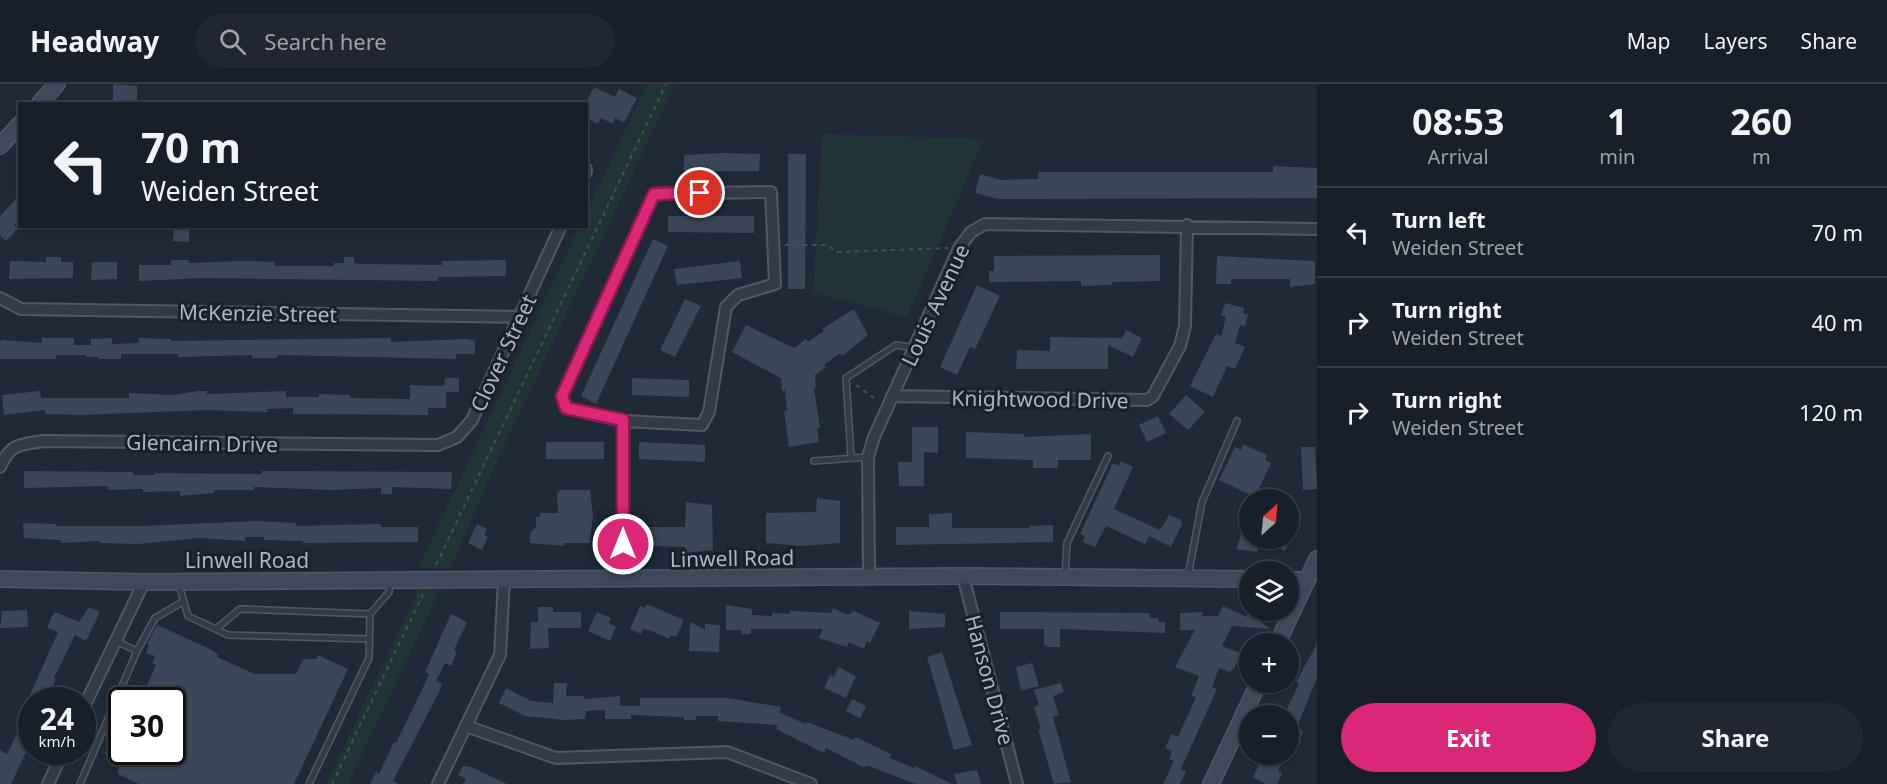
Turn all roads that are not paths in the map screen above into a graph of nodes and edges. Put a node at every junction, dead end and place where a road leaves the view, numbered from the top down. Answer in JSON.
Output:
{"nodes":[{"id":1,"x":57,"y":84,"type":"edge"},
{"id":2,"x":41,"y":102,"type":"edge"},
{"id":3,"x":18,"y":126,"type":"edge"},
{"id":4,"x":0,"y":146,"type":"edge"},
{"id":5,"x":1187,"y":225,"type":"junction"},
{"id":6,"x":560,"y":228,"type":"edge"},
{"id":7,"x":1317,"y":229,"type":"edge"},
{"id":8,"x":0,"y":298,"type":"edge"},
{"id":9,"x":519,"y":317,"type":"junction"},
{"id":10,"x":915,"y":348,"type":"junction"},
{"id":11,"x":892,"y":396,"type":"junction"},
{"id":12,"x":623,"y":420,"type":"junction"},
{"id":13,"x":1237,"y":421,"type":"dead end"},
{"id":14,"x":416,"y":445,"type":"joint"},
{"id":15,"x":1107,"y":456,"type":"dead end"},
{"id":16,"x":851,"y":457,"type":"junction"},
{"id":17,"x":868,"y":457,"type":"junction"},
{"id":18,"x":814,"y":461,"type":"dead end"},
{"id":19,"x":0,"y":467,"type":"edge"},
{"id":20,"x":1317,"y":559,"type":"edge"},
{"id":21,"x":963,"y":576,"type":"junction"},
{"id":22,"x":869,"y":577,"type":"junction"},
{"id":23,"x":1065,"y":577,"type":"junction"},
{"id":24,"x":0,"y":579,"type":"edge"},
{"id":25,"x":1187,"y":579,"type":"junction"},
{"id":26,"x":1239,"y":579,"type":"edge"},
{"id":27,"x":390,"y":580,"type":"junction"},
{"id":28,"x":504,"y":580,"type":"junction"},
{"id":29,"x":623,"y":580,"type":"junction"},
{"id":30,"x":1312,"y":580,"type":"edge"},
{"id":31,"x":144,"y":582,"type":"junction"},
{"id":32,"x":178,"y":582,"type":"junction"},
{"id":33,"x":184,"y":601,"type":"junction"},
{"id":34,"x":370,"y":614,"type":"junction"},
{"id":35,"x":216,"y":630,"type":"junction"},
{"id":36,"x":1283,"y":633,"type":"edge"},
{"id":37,"x":369,"y":639,"type":"junction"},
{"id":38,"x":116,"y":641,"type":"junction"},
{"id":39,"x":137,"y":651,"type":"junction"},
{"id":40,"x":94,"y":687,"type":"edge"},
{"id":41,"x":1254,"y":693,"type":"edge"},
{"id":42,"x":466,"y":726,"type":"junction"},
{"id":43,"x":57,"y":765,"type":"edge"},
{"id":44,"x":48,"y":784,"type":"edge"},
{"id":45,"x":80,"y":784,"type":"edge"},
{"id":46,"x":309,"y":784,"type":"edge"},
{"id":47,"x":438,"y":784,"type":"edge"},
{"id":48,"x":811,"y":784,"type":"edge"},
{"id":49,"x":1017,"y":784,"type":"edge"},
{"id":50,"x":1211,"y":784,"type":"edge"}],
"edges":[{"from":1,"to":2,"type":"main road"},
{"from":3,"to":4,"type":"main road"},
{"from":5,"to":7,"type":"street","name":"Louis Avenue"},
{"from":5,"to":10,"type":"street","name":"Louis Avenue"},
{"from":5,"to":11,"type":"street","name":"Knightwood Drive"},
{"from":6,"to":9,"type":"street","name":"Clover Street"},
{"from":8,"to":9,"type":"street","name":"McKenzie Street"},
{"from":9,"to":14,"type":"street","name":"Clover Street"},
{"from":10,"to":11,"type":"street","name":"Louis Avenue"},
{"from":10,"to":16,"type":"lane"},
{"from":11,"to":17,"type":"street","name":"Louis Avenue"},
{"from":12,"to":12,"type":"street"},
{"from":12,"to":29,"type":"street"},
{"from":13,"to":25,"type":"lane"},
{"from":14,"to":19,"type":"street","name":"Glencairn Drive"},
{"from":15,"to":23,"type":"lane"},
{"from":16,"to":17,"type":"lane"},
{"from":16,"to":18,"type":"lane"},
{"from":17,"to":22,"type":"street","name":"Louis Avenue"},
{"from":20,"to":30,"type":"main road"},
{"from":21,"to":22,"type":"main road","name":"Linwell Road"},
{"from":21,"to":23,"type":"main road","name":"Linwell Road"},
{"from":21,"to":49,"type":"street","name":"Hanson Drive"},
{"from":22,"to":29,"type":"main road","name":"Linwell Road"},
{"from":23,"to":25,"type":"main road","name":"Linwell Road"},
{"from":24,"to":31,"type":"main road","name":"Linwell Road"},
{"from":25,"to":26,"type":"main road","name":"Linwell Road"},
{"from":27,"to":28,"type":"main road","name":"Linwell Road"},
{"from":27,"to":32,"type":"main road","name":"Linwell Road"},
{"from":27,"to":34,"type":"lane"},
{"from":28,"to":29,"type":"main road","name":"Linwell Road"},
{"from":28,"to":42,"type":"street"},
{"from":30,"to":36,"type":"main road"},
{"from":31,"to":32,"type":"main road","name":"Linwell Road"},
{"from":31,"to":38,"type":"street"},
{"from":32,"to":33,"type":"lane"},
{"from":33,"to":35,"type":"lane"},
{"from":33,"to":39,"type":"lane"},
{"from":34,"to":35,"type":"lane"},
{"from":34,"to":37,"type":"lane"},
{"from":35,"to":37,"type":"lane"},
{"from":37,"to":46,"type":"lane"},
{"from":38,"to":39,"type":"lane"},
{"from":38,"to":40,"type":"street"},
{"from":39,"to":45,"type":"lane"},
{"from":41,"to":50,"type":"main road"},
{"from":42,"to":47,"type":"street"},
{"from":42,"to":48,"type":"street"},
{"from":43,"to":44,"type":"street"}]}
